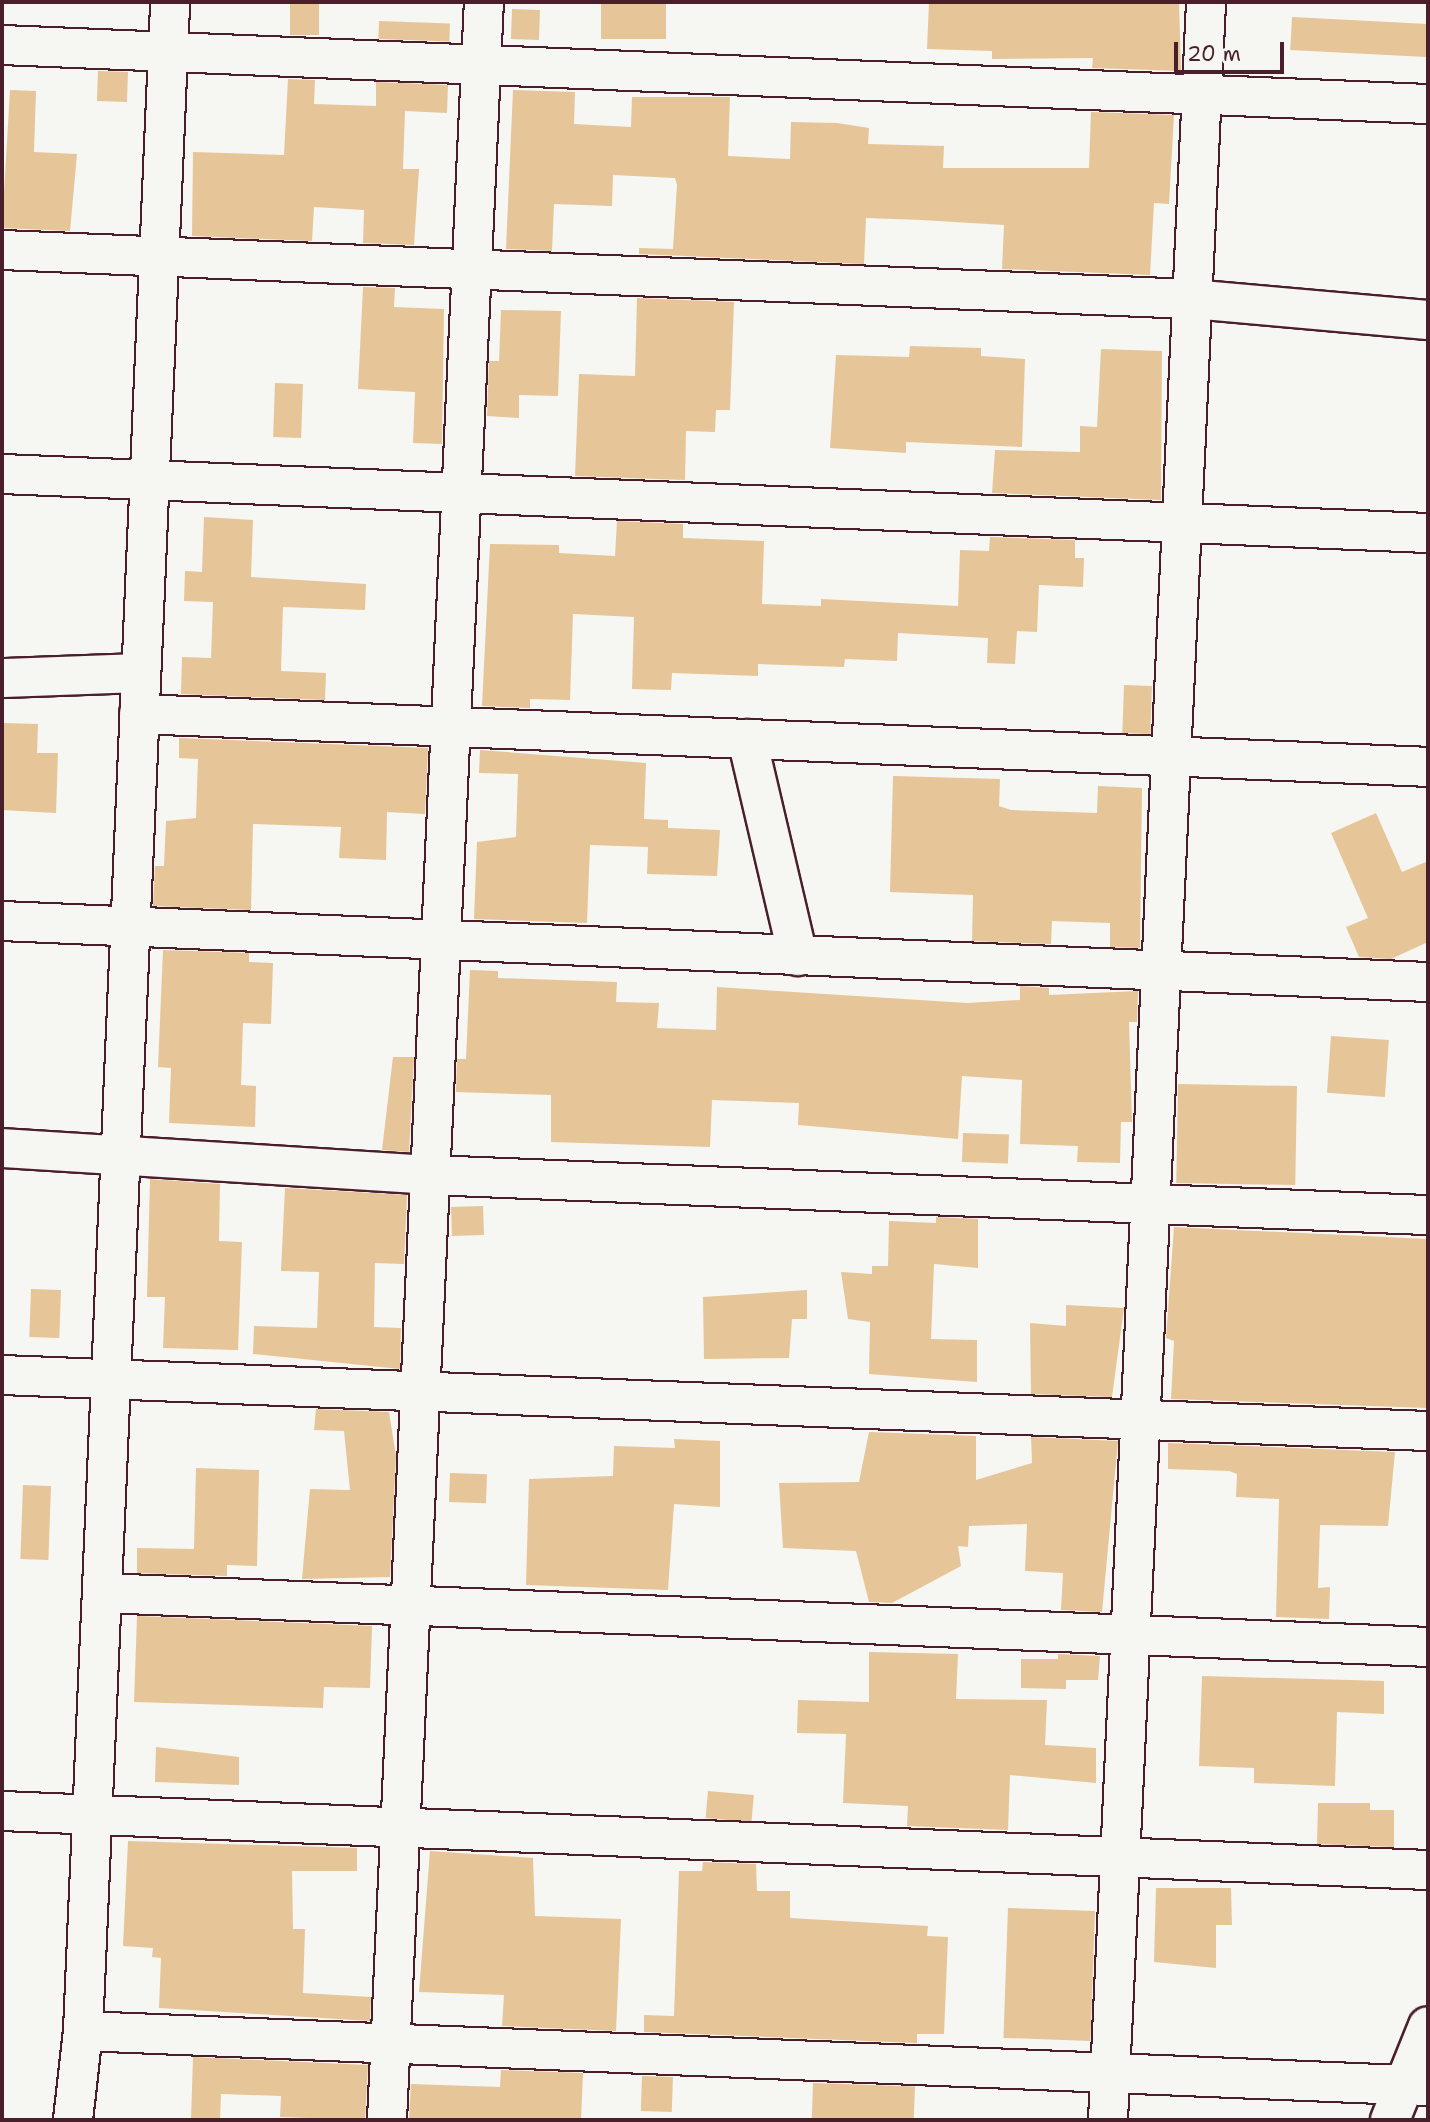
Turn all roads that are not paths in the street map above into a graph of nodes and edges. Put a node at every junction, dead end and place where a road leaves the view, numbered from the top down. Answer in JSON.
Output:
{"nodes":[{"id":1,"x":170,"y":2,"type":"edge"},
{"id":2,"x":484,"y":2,"type":"edge"},
{"id":3,"x":1206,"y":2,"type":"edge"},
{"id":4,"x":2,"y":45,"type":"edge"},
{"id":5,"x":167,"y":53,"type":"junction"},
{"id":6,"x":481,"y":66,"type":"junction"},
{"id":7,"x":1202,"y":95,"type":"junction"},
{"id":8,"x":1428,"y":104,"type":"edge"},
{"id":9,"x":2,"y":250,"type":"edge"},
{"id":10,"x":159,"y":257,"type":"junction"},
{"id":11,"x":471,"y":270,"type":"junction"},
{"id":12,"x":1192,"y":299,"type":"junction"},
{"id":13,"x":1428,"y":320,"type":"edge"},
{"id":14,"x":2,"y":474,"type":"edge"},
{"id":15,"x":149,"y":481,"type":"junction"},
{"id":16,"x":461,"y":494,"type":"junction"},
{"id":17,"x":1181,"y":523,"type":"junction"},
{"id":18,"x":1428,"y":533,"type":"edge"},
{"id":19,"x":141,"y":673,"type":"junction"},
{"id":20,"x":2,"y":678,"type":"edge"},
{"id":21,"x":139,"y":715,"type":"junction"},
{"id":22,"x":451,"y":727,"type":"junction"},
{"id":23,"x":747,"y":739,"type":"junction"},
{"id":24,"x":1171,"y":757,"type":"junction"},
{"id":25,"x":1428,"y":767,"type":"edge"},
{"id":26,"x":2,"y":921,"type":"edge"},
{"id":27,"x":130,"y":929,"type":"junction"},
{"id":28,"x":441,"y":942,"type":"junction"},
{"id":29,"x":798,"y":957,"type":"junction"},
{"id":30,"x":1161,"y":971,"type":"junction"},
{"id":31,"x":1428,"y":982,"type":"edge"},
{"id":32,"x":2,"y":1148,"type":"edge"},
{"id":33,"x":121,"y":1156,"type":"junction"},
{"id":34,"x":430,"y":1175,"type":"junction"},
{"id":35,"x":1150,"y":1204,"type":"junction"},
{"id":36,"x":1428,"y":1215,"type":"edge"},
{"id":37,"x":2,"y":1375,"type":"edge"},
{"id":38,"x":111,"y":1383,"type":"junction"},
{"id":39,"x":421,"y":1396,"type":"junction"},
{"id":40,"x":1141,"y":1419,"type":"junction"},
{"id":41,"x":1428,"y":1431,"type":"edge"},
{"id":42,"x":102,"y":1593,"type":"junction"},
{"id":43,"x":411,"y":1605,"type":"junction"},
{"id":44,"x":1130,"y":1635,"type":"junction"},
{"id":45,"x":1428,"y":1647,"type":"edge"},
{"id":46,"x":2,"y":1811,"type":"edge"},
{"id":47,"x":92,"y":1816,"type":"junction"},
{"id":48,"x":401,"y":1828,"type":"junction"},
{"id":49,"x":1120,"y":1858,"type":"junction"},
{"id":50,"x":1428,"y":1870,"type":"edge"},
{"id":51,"x":1428,"y":2026,"type":"edge"},
{"id":52,"x":83,"y":2031,"type":"junction"},
{"id":53,"x":391,"y":2043,"type":"junction"},
{"id":54,"x":1110,"y":2073,"type":"junction"},
{"id":55,"x":1418,"y":2085,"type":"edge"},
{"id":56,"x":73,"y":2120,"type":"edge"},
{"id":57,"x":387,"y":2120,"type":"edge"},
{"id":58,"x":1108,"y":2120,"type":"edge"},
{"id":59,"x":1390,"y":2120,"type":"edge"}],
"edges":[{"from":1,"to":5,"type":"street"},
{"from":2,"to":6,"type":"street"},
{"from":3,"to":7,"type":"street"},
{"from":4,"to":5,"type":"street"},
{"from":5,"to":6,"type":"street"},
{"from":5,"to":10,"type":"street"},
{"from":6,"to":7,"type":"street"},
{"from":6,"to":11,"type":"street"},
{"from":7,"to":8,"type":"street"},
{"from":7,"to":12,"type":"street"},
{"from":9,"to":10,"type":"street"},
{"from":10,"to":11,"type":"street"},
{"from":10,"to":15,"type":"street"},
{"from":11,"to":12,"type":"street"},
{"from":11,"to":16,"type":"street"},
{"from":12,"to":13,"type":"street"},
{"from":12,"to":17,"type":"street"},
{"from":14,"to":15,"type":"street"},
{"from":15,"to":16,"type":"street"},
{"from":15,"to":19,"type":"street"},
{"from":16,"to":17,"type":"street"},
{"from":16,"to":22,"type":"street"},
{"from":17,"to":18,"type":"street"},
{"from":17,"to":24,"type":"street"},
{"from":19,"to":20,"type":"street"},
{"from":19,"to":21,"type":"street"},
{"from":21,"to":22,"type":"street"},
{"from":21,"to":27,"type":"street"},
{"from":22,"to":23,"type":"street"},
{"from":22,"to":28,"type":"street"},
{"from":23,"to":24,"type":"street"},
{"from":23,"to":29,"type":"street"},
{"from":24,"to":25,"type":"street"},
{"from":24,"to":30,"type":"street"},
{"from":26,"to":27,"type":"street"},
{"from":27,"to":28,"type":"street"},
{"from":27,"to":33,"type":"street"},
{"from":28,"to":29,"type":"street"},
{"from":28,"to":34,"type":"street"},
{"from":29,"to":30,"type":"street"},
{"from":30,"to":31,"type":"street"},
{"from":30,"to":35,"type":"street"},
{"from":32,"to":33,"type":"street"},
{"from":33,"to":34,"type":"street"},
{"from":33,"to":38,"type":"street"},
{"from":34,"to":35,"type":"street"},
{"from":34,"to":39,"type":"street"},
{"from":35,"to":36,"type":"street"},
{"from":35,"to":40,"type":"street"},
{"from":37,"to":38,"type":"street"},
{"from":38,"to":39,"type":"street"},
{"from":38,"to":42,"type":"street"},
{"from":39,"to":40,"type":"street"},
{"from":39,"to":43,"type":"street"},
{"from":40,"to":41,"type":"street"},
{"from":40,"to":44,"type":"street"},
{"from":42,"to":43,"type":"street"},
{"from":42,"to":47,"type":"street"},
{"from":43,"to":44,"type":"street"},
{"from":43,"to":48,"type":"street"},
{"from":44,"to":45,"type":"street"},
{"from":44,"to":49,"type":"street"},
{"from":46,"to":47,"type":"street"},
{"from":47,"to":48,"type":"street"},
{"from":47,"to":52,"type":"street"},
{"from":48,"to":49,"type":"street"},
{"from":48,"to":53,"type":"street"},
{"from":49,"to":50,"type":"street"},
{"from":49,"to":54,"type":"street"},
{"from":51,"to":55,"type":"street"},
{"from":52,"to":53,"type":"street"},
{"from":52,"to":56,"type":"street"},
{"from":53,"to":54,"type":"street"},
{"from":53,"to":57,"type":"street"},
{"from":54,"to":55,"type":"street"},
{"from":54,"to":58,"type":"street"},
{"from":55,"to":59,"type":"street"}]}
